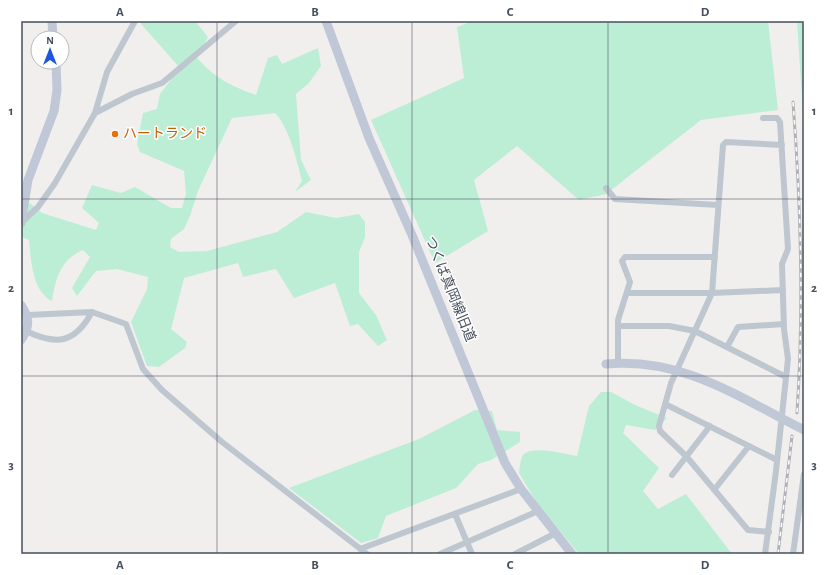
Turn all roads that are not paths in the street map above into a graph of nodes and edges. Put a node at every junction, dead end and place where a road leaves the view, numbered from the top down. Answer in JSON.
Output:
{"nodes":[{"id":1,"x":135,"y":21,"type":"edge"},
{"id":2,"x":236,"y":21,"type":"edge"},
{"id":3,"x":326,"y":21,"type":"edge"},
{"id":4,"x":56,"y":70,"type":"edge"},
{"id":5,"x":95,"y":113,"type":"junction"},
{"id":6,"x":763,"y":118,"type":"dead end"},
{"id":7,"x":782,"y":145,"type":"junction"},
{"id":8,"x":606,"y":188,"type":"dead end"},
{"id":9,"x":718,"y":205,"type":"junction"},
{"id":10,"x":21,"y":222,"type":"edge"},
{"id":11,"x":715,"y":257,"type":"junction"},
{"id":12,"x":782,"y":290,"type":"junction"},
{"id":13,"x":627,"y":293,"type":"junction"},
{"id":14,"x":712,"y":293,"type":"junction"},
{"id":15,"x":21,"y":305,"type":"edge"},
{"id":16,"x":92,"y":312,"type":"junction"},
{"id":17,"x":28,"y":315,"type":"junction"},
{"id":18,"x":784,"y":324,"type":"junction"},
{"id":19,"x":622,"y":326,"type":"dead end"},
{"id":20,"x":26,"y":331,"type":"junction"},
{"id":21,"x":695,"y":331,"type":"junction"},
{"id":22,"x":21,"y":340,"type":"edge"},
{"id":23,"x":727,"y":347,"type":"junction"},
{"id":24,"x":618,"y":363,"type":"junction"},
{"id":25,"x":606,"y":364,"type":"dead end"},
{"id":26,"x":677,"y":369,"type":"junction"},
{"id":27,"x":786,"y":377,"type":"junction"},
{"id":28,"x":665,"y":404,"type":"junction"},
{"id":29,"x":782,"y":418,"type":"junction"},
{"id":30,"x":710,"y":426,"type":"junction"},
{"id":31,"x":804,"y":430,"type":"edge"},
{"id":32,"x":749,"y":446,"type":"junction"},
{"id":33,"x":686,"y":456,"type":"junction"},
{"id":34,"x":777,"y":460,"type":"junction"},
{"id":35,"x":804,"y":474,"type":"edge"},
{"id":36,"x":672,"y":475,"type":"dead end"},
{"id":37,"x":521,"y":489,"type":"junction"},
{"id":38,"x":714,"y":490,"type":"junction"},
{"id":39,"x":538,"y":511,"type":"junction"},
{"id":40,"x":455,"y":514,"type":"junction"},
{"id":41,"x":769,"y":532,"type":"junction"},
{"id":42,"x":556,"y":533,"type":"junction"},
{"id":43,"x":467,"y":542,"type":"junction"},
{"id":44,"x":360,"y":549,"type":"junction"},
{"id":45,"x":367,"y":554,"type":"edge"},
{"id":46,"x":440,"y":554,"type":"edge"},
{"id":47,"x":472,"y":554,"type":"edge"},
{"id":48,"x":516,"y":554,"type":"edge"},
{"id":49,"x":572,"y":554,"type":"edge"},
{"id":50,"x":765,"y":554,"type":"edge"},
{"id":51,"x":793,"y":554,"type":"edge"}],
"edges":[{"from":1,"to":5,"type":"street"},
{"from":2,"to":5,"type":"street"},
{"from":3,"to":37,"type":"street","name":"つくば真岡線旧道"},
{"from":4,"to":10,"type":"street"},
{"from":5,"to":10,"type":"street"},
{"from":6,"to":7,"type":"street"},
{"from":7,"to":9,"type":"street"},
{"from":7,"to":12,"type":"street"},
{"from":8,"to":9,"type":"street"},
{"from":9,"to":11,"type":"street"},
{"from":11,"to":13,"type":"street"},
{"from":11,"to":14,"type":"street"},
{"from":12,"to":14,"type":"street"},
{"from":12,"to":18,"type":"street"},
{"from":13,"to":14,"type":"street"},
{"from":13,"to":24,"type":"street"},
{"from":14,"to":21,"type":"street"},
{"from":15,"to":17,"type":"street"},
{"from":16,"to":17,"type":"street"},
{"from":16,"to":20,"type":"street"},
{"from":16,"to":44,"type":"street"},
{"from":17,"to":20,"type":"street"},
{"from":18,"to":23,"type":"street"},
{"from":18,"to":27,"type":"street"},
{"from":19,"to":21,"type":"street"},
{"from":20,"to":22,"type":"street"},
{"from":21,"to":23,"type":"street"},
{"from":21,"to":26,"type":"street"},
{"from":23,"to":27,"type":"street"},
{"from":24,"to":25,"type":"street"},
{"from":24,"to":26,"type":"street"},
{"from":26,"to":28,"type":"street"},
{"from":26,"to":29,"type":"street"},
{"from":27,"to":29,"type":"street"},
{"from":28,"to":30,"type":"street"},
{"from":28,"to":33,"type":"street"},
{"from":29,"to":31,"type":"street"},
{"from":29,"to":34,"type":"street"},
{"from":30,"to":32,"type":"street"},
{"from":30,"to":33,"type":"street"},
{"from":32,"to":34,"type":"street"},
{"from":32,"to":38,"type":"street"},
{"from":33,"to":36,"type":"street"},
{"from":33,"to":38,"type":"street"},
{"from":34,"to":41,"type":"street"},
{"from":35,"to":51,"type":"street"},
{"from":37,"to":39,"type":"street","name":"つくば真岡線旧道"},
{"from":37,"to":40,"type":"street"},
{"from":38,"to":41,"type":"street"},
{"from":39,"to":42,"type":"street","name":"つくば真岡線旧道"},
{"from":39,"to":43,"type":"street"},
{"from":40,"to":43,"type":"street"},
{"from":40,"to":44,"type":"street"},
{"from":41,"to":50,"type":"street"},
{"from":42,"to":48,"type":"street"},
{"from":42,"to":49,"type":"street","name":"つくば真岡線旧道"},
{"from":43,"to":46,"type":"street"},
{"from":43,"to":47,"type":"street"},
{"from":44,"to":45,"type":"street"}]}
